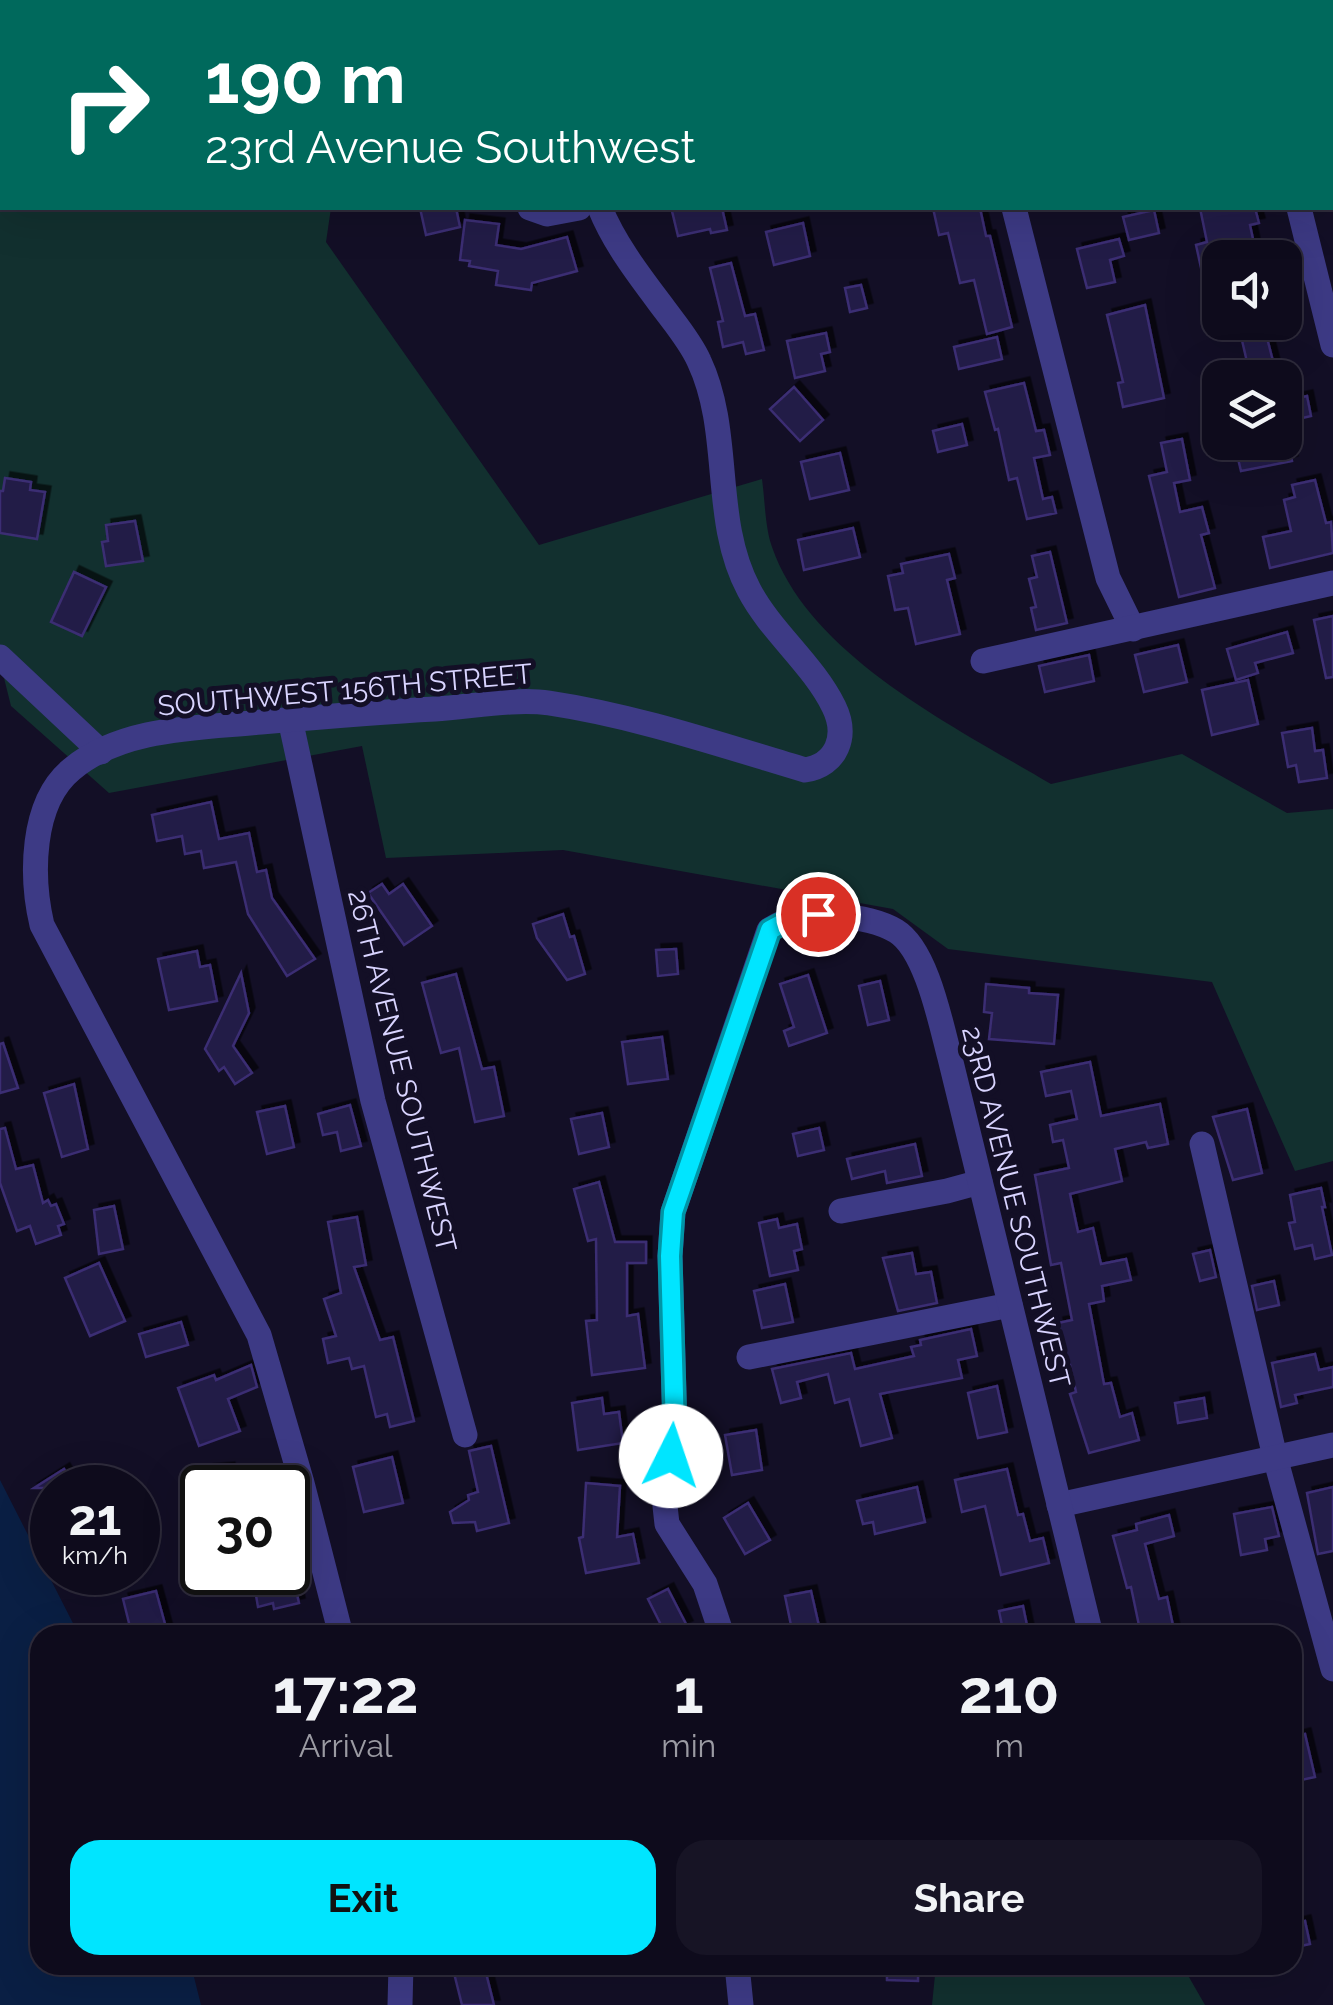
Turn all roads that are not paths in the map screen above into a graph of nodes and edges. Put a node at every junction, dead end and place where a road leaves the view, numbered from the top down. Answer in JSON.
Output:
{"nodes":[{"id":1,"x":536,"y":210,"type":"edge"},
{"id":2,"x":568,"y":210,"type":"edge"},
{"id":3,"x":601,"y":210,"type":"edge"},
{"id":4,"x":1015,"y":210,"type":"edge"},
{"id":5,"x":1299,"y":210,"type":"edge"},
{"id":6,"x":1333,"y":345,"type":"edge"},
{"id":7,"x":1333,"y":584,"type":"edge"},
{"id":8,"x":1133,"y":629,"type":"junction"},
{"id":9,"x":0,"y":657,"type":"edge"},
{"id":10,"x":983,"y":661,"type":"dead end"},
{"id":11,"x":290,"y":720,"type":"junction"},
{"id":12,"x":102,"y":752,"type":"junction"},
{"id":13,"x":1202,"y":1144,"type":"dead end"},
{"id":14,"x":980,"y":1182,"type":"junction"},
{"id":15,"x":841,"y":1211,"type":"dead end"},
{"id":16,"x":1010,"y":1305,"type":"junction"},
{"id":17,"x":748,"y":1357,"type":"dead end"},
{"id":18,"x":465,"y":1435,"type":"dead end"},
{"id":19,"x":1333,"y":1445,"type":"edge"},
{"id":20,"x":1275,"y":1457,"type":"junction"},
{"id":21,"x":1058,"y":1506,"type":"junction"},
{"id":22,"x":338,"y":1625,"type":"edge"},
{"id":23,"x":719,"y":1625,"type":"edge"},
{"id":24,"x":1089,"y":1625,"type":"edge"},
{"id":25,"x":1333,"y":1669,"type":"edge"},
{"id":26,"x":401,"y":1975,"type":"edge"},
{"id":27,"x":738,"y":1975,"type":"edge"},
{"id":28,"x":400,"y":2005,"type":"edge"},
{"id":29,"x":741,"y":2005,"type":"edge"}],
"edges":[{"from":1,"to":2,"type":"street"},
{"from":3,"to":11,"type":"street","name":"SOUTHWEST 156TH STREET"},
{"from":4,"to":8,"type":"street"},
{"from":5,"to":6,"type":"street"},
{"from":7,"to":8,"type":"street"},
{"from":8,"to":10,"type":"street"},
{"from":9,"to":12,"type":"street"},
{"from":11,"to":12,"type":"street","name":"SOUTHWEST 156TH STREET"},
{"from":11,"to":18,"type":"street","name":"26TH AVENUE SOUTHWEST"},
{"from":12,"to":22,"type":"street","name":"SOUTHWEST 156TH STREET"},
{"from":13,"to":20,"type":"street"},
{"from":14,"to":15,"type":"street"},
{"from":14,"to":16,"type":"street","name":"23RD AVENUE SOUTHWEST"},
{"from":14,"to":23,"type":"street","name":"23RD AVENUE SOUTHWEST"},
{"from":16,"to":17,"type":"street"},
{"from":16,"to":21,"type":"street","name":"23RD AVENUE SOUTHWEST"},
{"from":19,"to":20,"type":"street"},
{"from":20,"to":21,"type":"street"},
{"from":20,"to":25,"type":"street"},
{"from":21,"to":24,"type":"street","name":"23RD AVENUE SOUTHWEST"},
{"from":26,"to":28,"type":"street"},
{"from":27,"to":29,"type":"street"}]}
